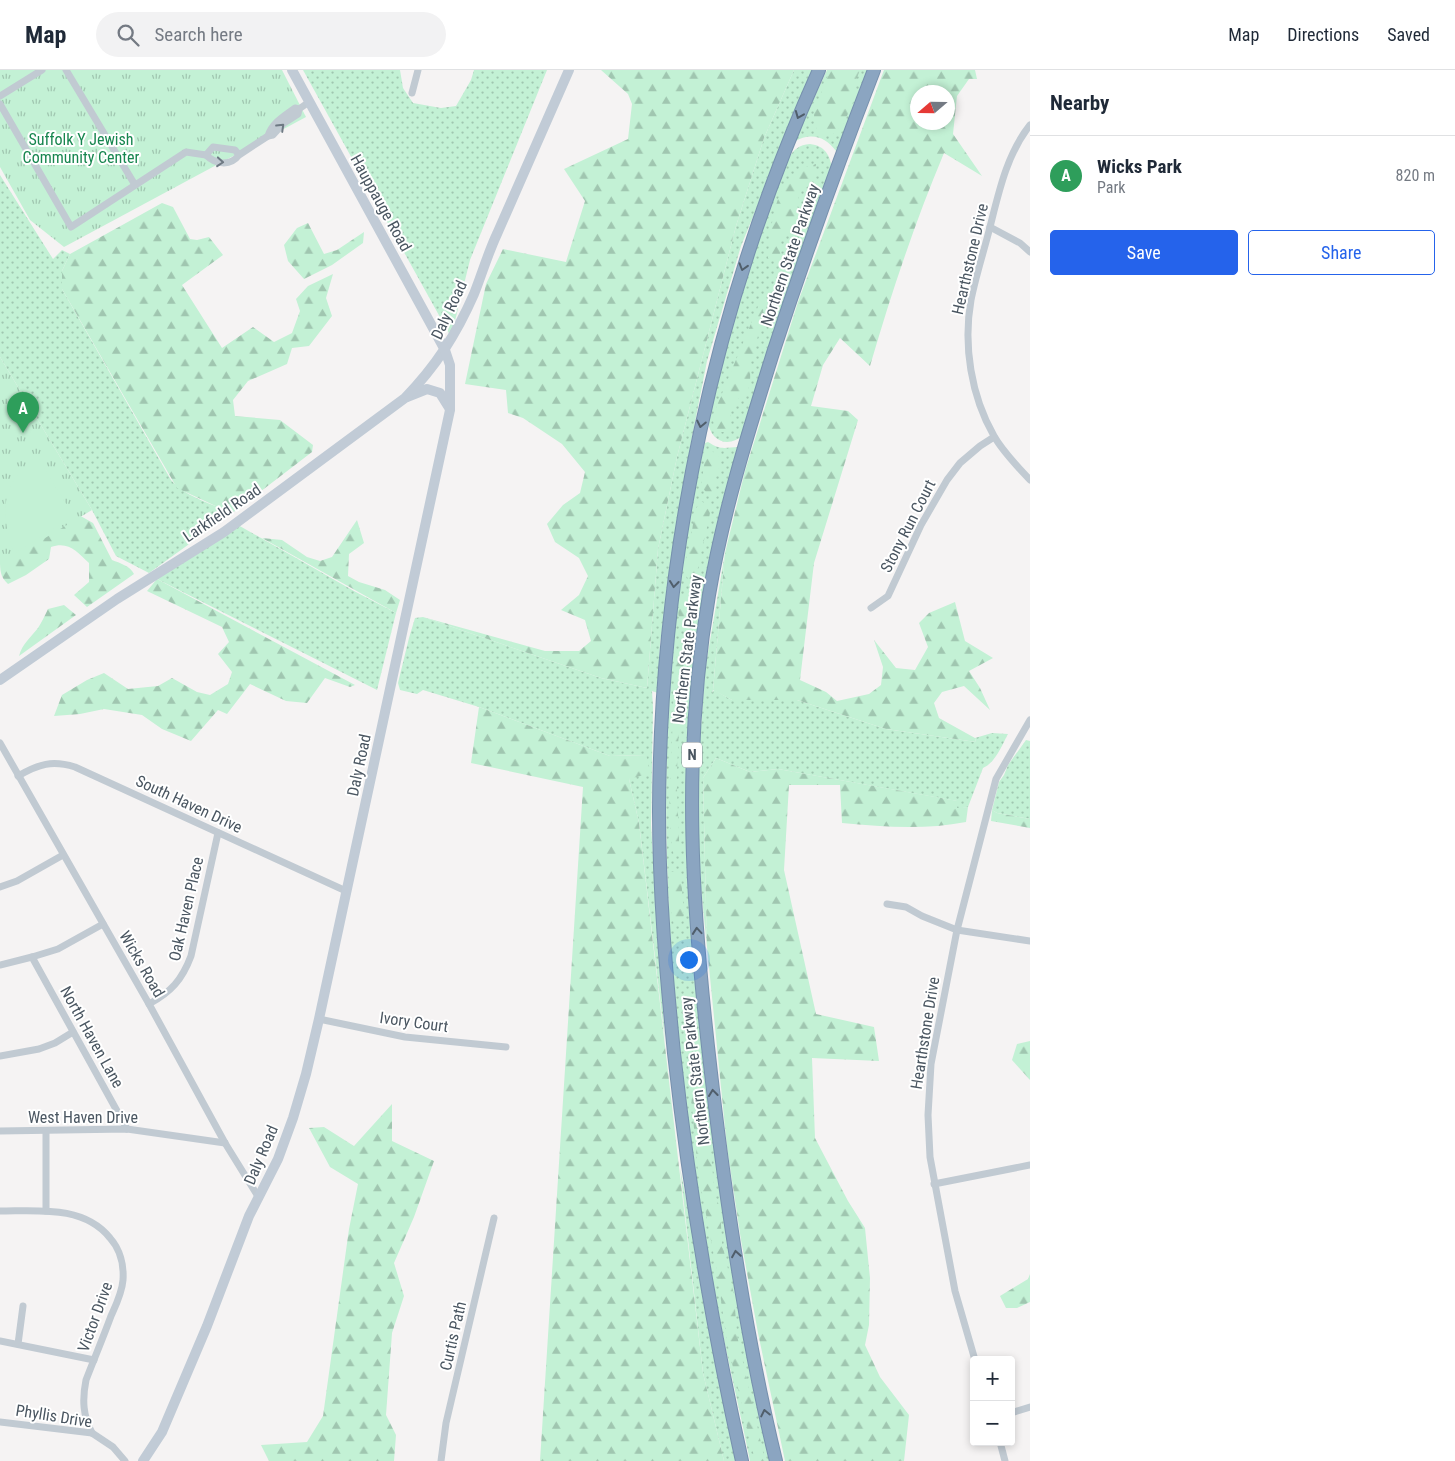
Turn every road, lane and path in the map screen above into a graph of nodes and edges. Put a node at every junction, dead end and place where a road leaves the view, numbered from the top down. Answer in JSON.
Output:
{"nodes":[{"id":1,"x":42,"y":70,"type":"edge"},
{"id":2,"x":66,"y":70,"type":"edge"},
{"id":3,"x":292,"y":70,"type":"edge"},
{"id":4,"x":418,"y":70,"type":"edge"},
{"id":5,"x":569,"y":70,"type":"edge"},
{"id":6,"x":819,"y":70,"type":"edge"},
{"id":7,"x":874,"y":70,"type":"edge"},
{"id":8,"x":412,"y":93,"type":"dead end"},
{"id":9,"x":0,"y":96,"type":"edge"},
{"id":10,"x":309,"y":102,"type":"junction"},
{"id":11,"x":0,"y":104,"type":"edge"},
{"id":12,"x":1030,"y":125,"type":"edge"},
{"id":13,"x":206,"y":155,"type":"junction"},
{"id":14,"x":239,"y":156,"type":"junction"},
{"id":15,"x":135,"y":185,"type":"junction"},
{"id":16,"x":990,"y":227,"type":"junction"},
{"id":17,"x":1030,"y":252,"type":"edge"},
{"id":18,"x":445,"y":350,"type":"junction"},
{"id":19,"x":405,"y":398,"type":"junction"},
{"id":20,"x":450,"y":410,"type":"junction"},
{"id":21,"x":994,"y":437,"type":"junction"},
{"id":22,"x":1030,"y":480,"type":"edge"},
{"id":23,"x":871,"y":608,"type":"dead end"},
{"id":24,"x":0,"y":680,"type":"edge"},
{"id":25,"x":1030,"y":720,"type":"edge"},
{"id":26,"x":0,"y":743,"type":"edge"},
{"id":27,"x":18,"y":776,"type":"junction"},
{"id":28,"x":218,"y":833,"type":"junction"},
{"id":29,"x":63,"y":855,"type":"junction"},
{"id":30,"x":0,"y":887,"type":"edge"},
{"id":31,"x":346,"y":891,"type":"junction"},
{"id":32,"x":887,"y":904,"type":"dead end"},
{"id":33,"x":103,"y":924,"type":"junction"},
{"id":34,"x":957,"y":930,"type":"junction"},
{"id":35,"x":1030,"y":941,"type":"edge"},
{"id":36,"x":32,"y":957,"type":"junction"},
{"id":37,"x":0,"y":965,"type":"edge"},
{"id":38,"x":149,"y":1004,"type":"junction"},
{"id":39,"x":319,"y":1019,"type":"junction"},
{"id":40,"x":73,"y":1032,"type":"junction"},
{"id":41,"x":506,"y":1047,"type":"dead end"},
{"id":42,"x":0,"y":1056,"type":"edge"},
{"id":43,"x":127,"y":1129,"type":"junction"},
{"id":44,"x":0,"y":1131,"type":"edge"},
{"id":45,"x":46,"y":1131,"type":"junction"},
{"id":46,"x":225,"y":1143,"type":"junction"},
{"id":47,"x":1030,"y":1165,"type":"edge"},
{"id":48,"x":934,"y":1184,"type":"junction"},
{"id":49,"x":259,"y":1198,"type":"junction"},
{"id":50,"x":46,"y":1210,"type":"junction"},
{"id":51,"x":0,"y":1211,"type":"edge"},
{"id":52,"x":494,"y":1218,"type":"dead end"},
{"id":53,"x":23,"y":1306,"type":"dead end"},
{"id":54,"x":0,"y":1341,"type":"edge"},
{"id":55,"x":18,"y":1344,"type":"junction"},
{"id":56,"x":974,"y":1356,"type":"edge"},
{"id":57,"x":94,"y":1360,"type":"junction"},
{"id":58,"x":1030,"y":1407,"type":"edge"},
{"id":59,"x":1015,"y":1412,"type":"edge"},
{"id":60,"x":0,"y":1422,"type":"edge"},
{"id":61,"x":92,"y":1433,"type":"junction"},
{"id":62,"x":1001,"y":1446,"type":"edge"},
{"id":63,"x":125,"y":1461,"type":"edge"},
{"id":64,"x":143,"y":1461,"type":"edge"},
{"id":65,"x":441,"y":1461,"type":"edge"},
{"id":66,"x":742,"y":1461,"type":"edge"},
{"id":67,"x":776,"y":1461,"type":"edge"},
{"id":68,"x":1006,"y":1461,"type":"edge"}],
"edges":[{"from":1,"to":9,"type":"street"},
{"from":2,"to":15,"type":"street"},
{"from":3,"to":10,"type":"street","name":"Hauppauge Road"},
{"from":4,"to":8,"type":"street"},
{"from":5,"to":18,"type":"street","name":"Daly Road"},
{"from":6,"to":66,"type":"highway","name":"Northern State Parkway","number":"N","one_way":true},
{"from":67,"to":7,"type":"highway","name":"Northern State Parkway","number":"N","one_way":true},
{"from":10,"to":14,"type":"street"},
{"from":10,"to":18,"type":"street","name":"Hauppauge Road"},
{"from":11,"to":15,"type":"street"},
{"from":12,"to":16,"type":"street","name":"Hearthstone Drive"},
{"from":13,"to":14,"type":"street","one_way":true},
{"from":13,"to":14,"type":"street"},
{"from":13,"to":15,"type":"street"},
{"from":16,"to":17,"type":"street"},
{"from":16,"to":21,"type":"street","name":"Hearthstone Drive"},
{"from":18,"to":19,"type":"street","name":"Larkfield Road"},
{"from":18,"to":20,"type":"street","name":"Daly Road"},
{"from":19,"to":20,"type":"street"},
{"from":19,"to":24,"type":"street","name":"Larkfield Road"},
{"from":20,"to":31,"type":"street","name":"Daly Road"},
{"from":21,"to":22,"type":"street","name":"Hearthstone Drive"},
{"from":21,"to":23,"type":"street","name":"Stony Run Court"},
{"from":25,"to":34,"type":"street","name":"Hearthstone Drive"},
{"from":26,"to":27,"type":"street","name":"Wicks Road"},
{"from":27,"to":28,"type":"street","name":"South Haven Drive"},
{"from":27,"to":29,"type":"street","name":"Wicks Road"},
{"from":28,"to":31,"type":"street","name":"South Haven Drive"},
{"from":28,"to":38,"type":"street","name":"Oak Haven Place"},
{"from":29,"to":30,"type":"street"},
{"from":29,"to":33,"type":"street","name":"Wicks Road"},
{"from":31,"to":39,"type":"street","name":"Daly Road"},
{"from":32,"to":34,"type":"street"},
{"from":33,"to":36,"type":"street"},
{"from":33,"to":38,"type":"street","name":"Wicks Road"},
{"from":34,"to":35,"type":"street"},
{"from":34,"to":48,"type":"street","name":"Hearthstone Drive"},
{"from":36,"to":37,"type":"street"},
{"from":36,"to":40,"type":"street","name":"North Haven Lane"},
{"from":38,"to":46,"type":"street","name":"Wicks Road"},
{"from":39,"to":41,"type":"street","name":"Ivory Court"},
{"from":39,"to":49,"type":"street","name":"Daly Road"},
{"from":40,"to":42,"type":"street"},
{"from":40,"to":43,"type":"street","name":"North Haven Lane"},
{"from":43,"to":45,"type":"street","name":"West Haven Drive"},
{"from":43,"to":46,"type":"street","name":"West Haven Drive"},
{"from":44,"to":45,"type":"street","name":"West Haven Drive"},
{"from":45,"to":50,"type":"street"},
{"from":46,"to":49,"type":"street","name":"Wicks Road"},
{"from":47,"to":48,"type":"street"},
{"from":48,"to":56,"type":"street","name":"Hearthstone Drive"},
{"from":49,"to":64,"type":"street","name":"Daly Road"},
{"from":50,"to":51,"type":"street","name":"Victor Drive"},
{"from":50,"to":57,"type":"street","name":"Victor Drive"},
{"from":52,"to":65,"type":"street","name":"Curtis Path"},
{"from":53,"to":55,"type":"street"},
{"from":54,"to":55,"type":"street"},
{"from":55,"to":57,"type":"street"},
{"from":57,"to":61,"type":"street","name":"Victor Drive"},
{"from":58,"to":59,"type":"street"},
{"from":60,"to":61,"type":"street","name":"Phyllis Drive"},
{"from":61,"to":63,"type":"street","name":"Phyllis Drive"},
{"from":62,"to":68,"type":"street"}]}
